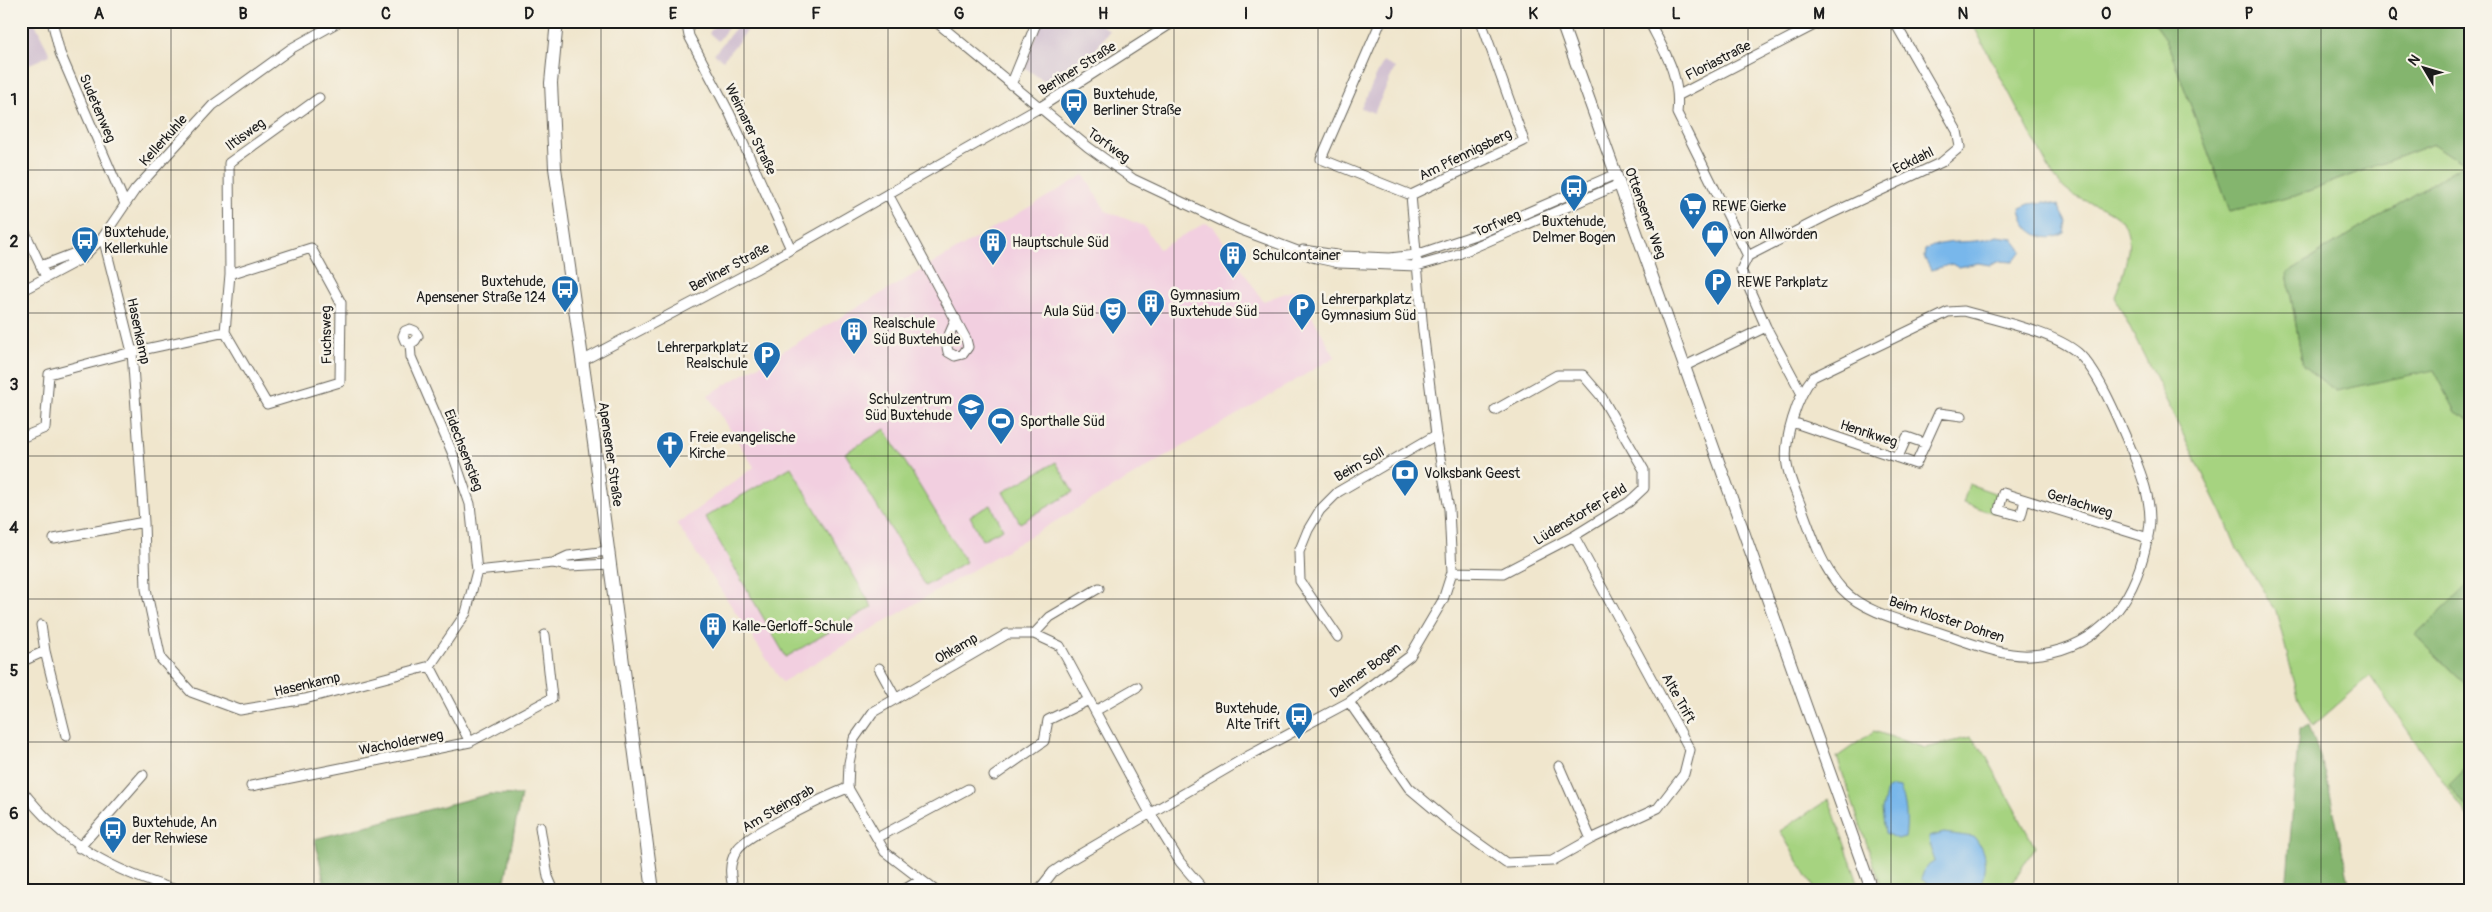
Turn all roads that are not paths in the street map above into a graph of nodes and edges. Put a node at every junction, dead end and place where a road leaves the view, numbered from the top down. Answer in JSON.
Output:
{"nodes":[{"id":1,"x":52,"y":21,"type":"edge"},
{"id":2,"x":340,"y":21,"type":"edge"},
{"id":3,"x":557,"y":21,"type":"edge"},
{"id":4,"x":686,"y":21,"type":"edge"},
{"id":5,"x":935,"y":21,"type":"edge"},
{"id":6,"x":1037,"y":21,"type":"edge"},
{"id":7,"x":1175,"y":21,"type":"edge"},
{"id":8,"x":1381,"y":21,"type":"edge"},
{"id":9,"x":1481,"y":21,"type":"edge"},
{"id":10,"x":1561,"y":21,"type":"edge"},
{"id":11,"x":1649,"y":21,"type":"edge"},
{"id":12,"x":1822,"y":21,"type":"edge"},
{"id":13,"x":1894,"y":21,"type":"edge"},
{"id":14,"x":1011,"y":85,"type":"junction"},
{"id":15,"x":1679,"y":95,"type":"junction"},
{"id":16,"x":319,"y":98,"type":"dead end"},
{"id":17,"x":1039,"y":108,"type":"junction"},
{"id":18,"x":1618,"y":179,"type":"junction"},
{"id":19,"x":888,"y":194,"type":"junction"},
{"id":20,"x":1411,"y":195,"type":"junction"},
{"id":21,"x":125,"y":204,"type":"junction"},
{"id":22,"x":21,"y":224,"type":"edge"},
{"id":23,"x":103,"y":236,"type":"junction"},
{"id":24,"x":94,"y":246,"type":"junction"},
{"id":25,"x":791,"y":249,"type":"junction"},
{"id":26,"x":1292,"y":249,"type":"junction"},
{"id":27,"x":1416,"y":255,"type":"junction"},
{"id":28,"x":1748,"y":256,"type":"junction"},
{"id":29,"x":41,"y":266,"type":"junction"},
{"id":30,"x":1417,"y":266,"type":"junction"},
{"id":31,"x":230,"y":274,"type":"junction"},
{"id":32,"x":46,"y":277,"type":"junction"},
{"id":33,"x":21,"y":291,"type":"edge"},
{"id":34,"x":956,"y":319,"type":"dead end"},
{"id":35,"x":1766,"y":327,"type":"junction"},
{"id":36,"x":225,"y":332,"type":"junction"},
{"id":37,"x":410,"y":344,"type":"dead end"},
{"id":38,"x":132,"y":352,"type":"junction"},
{"id":39,"x":582,"y":361,"type":"junction"},
{"id":40,"x":1685,"y":366,"type":"junction"},
{"id":41,"x":1802,"y":394,"type":"junction"},
{"id":42,"x":1495,"y":410,"type":"dead end"},
{"id":43,"x":1962,"y":416,"type":"dead end"},
{"id":44,"x":1792,"y":422,"type":"junction"},
{"id":45,"x":1436,"y":435,"type":"junction"},
{"id":46,"x":21,"y":438,"type":"edge"},
{"id":47,"x":1924,"y":443,"type":"junction"},
{"id":48,"x":1898,"y":457,"type":"junction"},
{"id":49,"x":2025,"y":500,"type":"junction"},
{"id":50,"x":144,"y":522,"type":"junction"},
{"id":51,"x":1574,"y":536,"type":"junction"},
{"id":52,"x":2148,"y":538,"type":"junction"},
{"id":53,"x":54,"y":539,"type":"dead end"},
{"id":54,"x":609,"y":557,"type":"junction"},
{"id":55,"x":553,"y":562,"type":"junction"},
{"id":56,"x":477,"y":571,"type":"junction"},
{"id":57,"x":1452,"y":572,"type":"junction"},
{"id":58,"x":1099,"y":588,"type":"dead end"},
{"id":59,"x":41,"y":625,"type":"dead end"},
{"id":60,"x":1034,"y":634,"type":"junction"},
{"id":61,"x":545,"y":635,"type":"dead end"},
{"id":62,"x":1338,"y":637,"type":"dead end"},
{"id":63,"x":46,"y":651,"type":"junction"},
{"id":64,"x":21,"y":662,"type":"edge"},
{"id":65,"x":430,"y":666,"type":"junction"},
{"id":66,"x":879,"y":668,"type":"dead end"},
{"id":67,"x":1137,"y":687,"type":"dead end"},
{"id":68,"x":896,"y":699,"type":"junction"},
{"id":69,"x":1089,"y":700,"type":"junction"},
{"id":70,"x":1348,"y":702,"type":"junction"},
{"id":71,"x":1095,"y":711,"type":"junction"},
{"id":72,"x":66,"y":736,"type":"dead end"},
{"id":73,"x":470,"y":742,"type":"junction"},
{"id":74,"x":1559,"y":766,"type":"dead end"},
{"id":75,"x":143,"y":775,"type":"dead end"},
{"id":76,"x":994,"y":776,"type":"dead end"},
{"id":77,"x":251,"y":786,"type":"dead end"},
{"id":78,"x":848,"y":788,"type":"junction"},
{"id":79,"x":21,"y":789,"type":"edge"},
{"id":80,"x":968,"y":789,"type":"dead end"},
{"id":81,"x":1150,"y":812,"type":"junction"},
{"id":82,"x":540,"y":827,"type":"dead end"},
{"id":83,"x":877,"y":838,"type":"junction"},
{"id":84,"x":1591,"y":839,"type":"junction"},
{"id":85,"x":79,"y":848,"type":"junction"},
{"id":86,"x":920,"y":880,"type":"junction"},
{"id":87,"x":180,"y":891,"type":"edge"},
{"id":88,"x":554,"y":891,"type":"edge"},
{"id":89,"x":653,"y":891,"type":"edge"},
{"id":90,"x":734,"y":891,"type":"edge"},
{"id":91,"x":902,"y":891,"type":"edge"},
{"id":92,"x":936,"y":891,"type":"edge"},
{"id":93,"x":1038,"y":891,"type":"edge"},
{"id":94,"x":1205,"y":891,"type":"edge"},
{"id":95,"x":1872,"y":891,"type":"edge"}],
"edges":[{"from":1,"to":21,"type":"street","name":"Sudetenweg"},
{"from":2,"to":21,"type":"street","name":"Kellerkuhle"},
{"from":3,"to":39,"type":"main road","name":"Apensener Straße"},
{"from":4,"to":25,"type":"street","name":"Weimarer Straße"},
{"from":5,"to":14,"type":"street","name":"Torfweg"},
{"from":6,"to":14,"type":"street"},
{"from":7,"to":17,"type":"street","name":"Berliner Straße"},
{"from":8,"to":20,"type":"street","name":"Am Pfennigsberg"},
{"from":9,"to":20,"type":"street","name":"Am Pfennigsberg"},
{"from":10,"to":18,"type":"street","name":"Ottensener Weg"},
{"from":11,"to":15,"type":"street"},
{"from":12,"to":15,"type":"street","name":"Floriastraße"},
{"from":13,"to":28,"type":"street","name":"Eckdahl"},
{"from":14,"to":17,"type":"street","name":"Torfweg"},
{"from":15,"to":28,"type":"street"},
{"from":16,"to":31,"type":"street","name":"Iltisweg"},
{"from":17,"to":19,"type":"street","name":"Berliner Straße"},
{"from":17,"to":26,"type":"street","name":"Torfweg"},
{"from":18,"to":27,"type":"street","name":"Torfweg"},
{"from":18,"to":30,"type":"street","name":"Torfweg"},
{"from":18,"to":40,"type":"street","name":"Ottensener Weg"},
{"from":19,"to":25,"type":"street","name":"Berliner Straße"},
{"from":19,"to":34,"type":"street"},
{"from":20,"to":27,"type":"street","name":"Am Pfennigsberg"},
{"from":21,"to":23,"type":"street","name":"Kellerkuhle"},
{"from":22,"to":29,"type":"street"},
{"from":23,"to":24,"type":"street","name":"Kellerkuhle"},
{"from":23,"to":38,"type":"street","name":"Hasenkamp"},
{"from":24,"to":29,"type":"street"},
{"from":24,"to":32,"type":"street","name":"Kellerkuhle"},
{"from":25,"to":39,"type":"street","name":"Berliner Straße"},
{"from":26,"to":27,"type":"street","name":"Torfweg"},
{"from":26,"to":30,"type":"street","name":"Torfweg"},
{"from":27,"to":30,"type":"street","name":"Delmer Bogen"},
{"from":28,"to":35,"type":"street"},
{"from":29,"to":32,"type":"street"},
{"from":30,"to":45,"type":"street","name":"Delmer Bogen"},
{"from":31,"to":36,"type":"street"},
{"from":31,"to":36,"type":"street","name":"Fuchsweg"},
{"from":32,"to":33,"type":"street","name":"Kellerkuhle"},
{"from":35,"to":40,"type":"street"},
{"from":35,"to":41,"type":"street"},
{"from":36,"to":38,"type":"street"},
{"from":37,"to":56,"type":"street","name":"Eidechsenstieg"},
{"from":38,"to":46,"type":"street"},
{"from":38,"to":50,"type":"street","name":"Hasenkamp"},
{"from":39,"to":54,"type":"main road","name":"Apensener Straße"},
{"from":40,"to":95,"type":"street","name":"Ottensener Weg"},
{"from":41,"to":44,"type":"street","name":"Beim Kloster Dohren"},
{"from":41,"to":52,"type":"street","name":"Beim Kloster Dohren"},
{"from":42,"to":51,"type":"street","name":"Lüdenstorfer Feld"},
{"from":43,"to":47,"type":"street"},
{"from":44,"to":48,"type":"street","name":"Henrikweg"},
{"from":44,"to":52,"type":"street","name":"Beim Kloster Dohren"},
{"from":45,"to":57,"type":"street","name":"Delmer Bogen"},
{"from":45,"to":62,"type":"street","name":"Beim Soll"},
{"from":47,"to":48,"type":"street"},
{"from":47,"to":48,"type":"street","name":"Henrikweg"},
{"from":49,"to":49,"type":"street","name":"Gerlachweg"},
{"from":49,"to":52,"type":"street","name":"Gerlachweg"},
{"from":50,"to":53,"type":"street"},
{"from":50,"to":65,"type":"street","name":"Hasenkamp"},
{"from":51,"to":57,"type":"street","name":"Lüdenstorfer Feld"},
{"from":51,"to":84,"type":"street","name":"Alte Trift"},
{"from":54,"to":55,"type":"street"},
{"from":54,"to":55,"type":"street"},
{"from":54,"to":89,"type":"main road","name":"Apensener Straße"},
{"from":55,"to":56,"type":"street"},
{"from":56,"to":65,"type":"street"},
{"from":57,"to":70,"type":"street","name":"Delmer Bogen"},
{"from":58,"to":60,"type":"street"},
{"from":59,"to":63,"type":"street"},
{"from":60,"to":68,"type":"street","name":"Ohkamp"},
{"from":60,"to":69,"type":"street","name":"Ohkamp"},
{"from":61,"to":73,"type":"street"},
{"from":63,"to":64,"type":"street"},
{"from":63,"to":72,"type":"street"},
{"from":65,"to":73,"type":"street","name":"Wacholderweg"},
{"from":66,"to":68,"type":"street"},
{"from":67,"to":71,"type":"street"},
{"from":68,"to":78,"type":"street","name":"Ohkamp"},
{"from":69,"to":71,"type":"street","name":"Ohkamp"},
{"from":69,"to":76,"type":"street"},
{"from":70,"to":81,"type":"street","name":"Delmer Bogen"},
{"from":70,"to":84,"type":"street","name":"Alte Trift"},
{"from":71,"to":81,"type":"street","name":"Ohkamp"},
{"from":73,"to":77,"type":"street","name":"Wacholderweg"},
{"from":74,"to":84,"type":"street"},
{"from":75,"to":85,"type":"street"},
{"from":78,"to":83,"type":"street"},
{"from":78,"to":90,"type":"street","name":"Am Steingrab"},
{"from":79,"to":85,"type":"street"},
{"from":80,"to":83,"type":"street"},
{"from":81,"to":93,"type":"street","name":"Delmer Bogen"},
{"from":81,"to":94,"type":"street","name":"Ohkamp"},
{"from":82,"to":88,"type":"street"},
{"from":83,"to":86,"type":"street"},
{"from":85,"to":87,"type":"street"},
{"from":86,"to":91,"type":"street"},
{"from":86,"to":92,"type":"street"}]}
